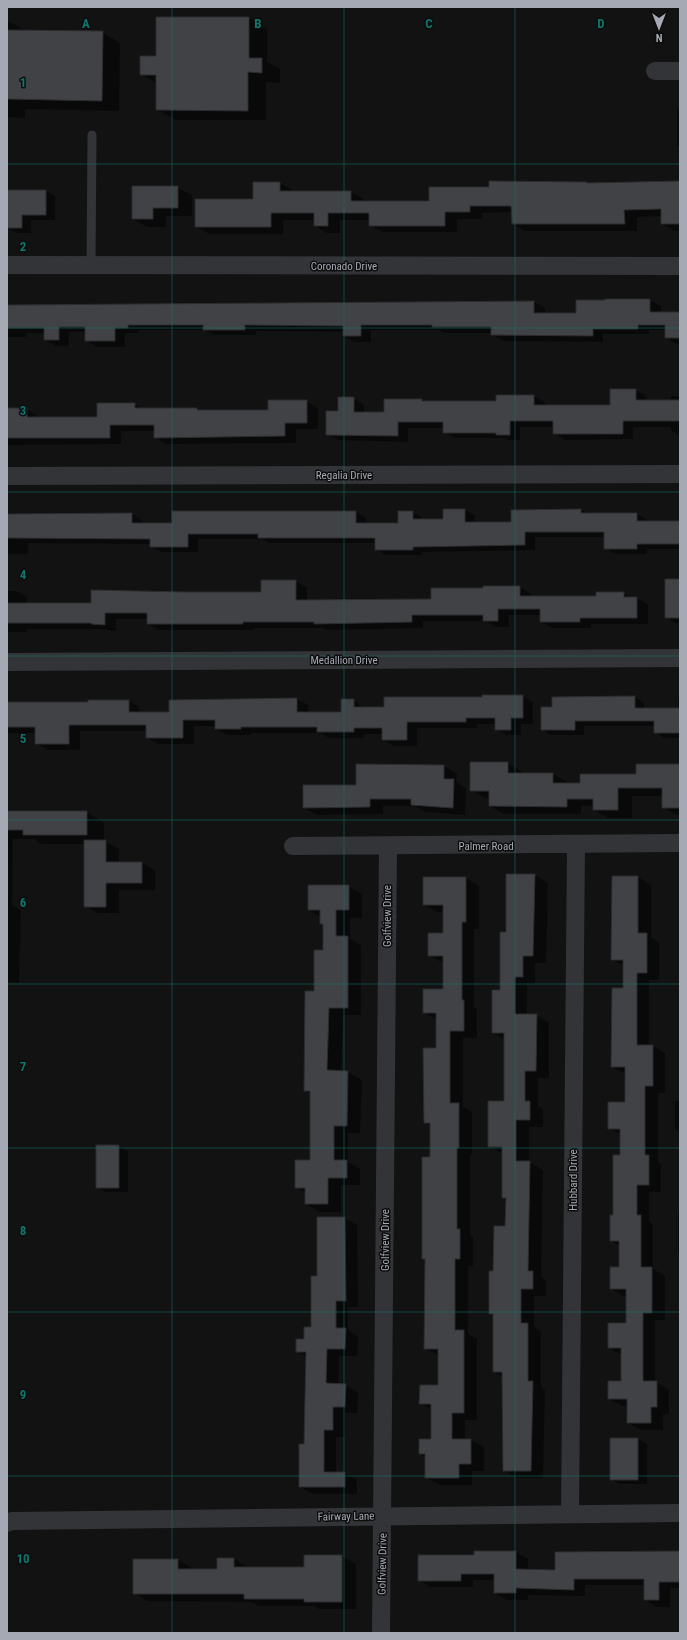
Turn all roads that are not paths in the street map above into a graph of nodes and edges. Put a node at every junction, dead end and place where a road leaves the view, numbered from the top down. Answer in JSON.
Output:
{"nodes":[{"id":1,"x":655,"y":71,"type":"dead end"},
{"id":2,"x":680,"y":71,"type":"edge"},
{"id":3,"x":92,"y":135,"type":"dead end"},
{"id":4,"x":7,"y":266,"type":"edge"},
{"id":5,"x":91,"y":266,"type":"junction"},
{"id":6,"x":680,"y":266,"type":"edge"},
{"id":7,"x":680,"y":474,"type":"edge"},
{"id":8,"x":7,"y":476,"type":"edge"},
{"id":9,"x":680,"y":658,"type":"edge"},
{"id":10,"x":7,"y":662,"type":"edge"},
{"id":11,"x":680,"y":843,"type":"edge"},
{"id":12,"x":576,"y":845,"type":"junction"},
{"id":13,"x":293,"y":846,"type":"dead end"},
{"id":14,"x":388,"y":846,"type":"junction"},
{"id":15,"x":680,"y":1513,"type":"edge"},
{"id":16,"x":570,"y":1514,"type":"junction"},
{"id":17,"x":382,"y":1516,"type":"junction"},
{"id":18,"x":9,"y":1522,"type":"edge"},
{"id":19,"x":381,"y":1633,"type":"edge"}],
"edges":[{"from":1,"to":2,"type":"street"},
{"from":3,"to":5,"type":"lane"},
{"from":4,"to":5,"type":"street","name":"Coronado Drive"},
{"from":5,"to":6,"type":"street","name":"Coronado Drive"},
{"from":7,"to":8,"type":"street","name":"Regalia Drive"},
{"from":9,"to":10,"type":"street","name":"Medallion Drive"},
{"from":11,"to":12,"type":"street","name":"Palmer Road"},
{"from":12,"to":14,"type":"street","name":"Palmer Road"},
{"from":12,"to":16,"type":"street","name":"Hubbard Drive"},
{"from":13,"to":14,"type":"street","name":"Palmer Road"},
{"from":14,"to":17,"type":"street","name":"Golfview Drive"},
{"from":15,"to":16,"type":"street","name":"Fairway Lane"},
{"from":16,"to":17,"type":"street","name":"Fairway Lane"},
{"from":17,"to":18,"type":"street","name":"Fairway Lane"},
{"from":17,"to":19,"type":"street","name":"Golfview Drive"}]}
